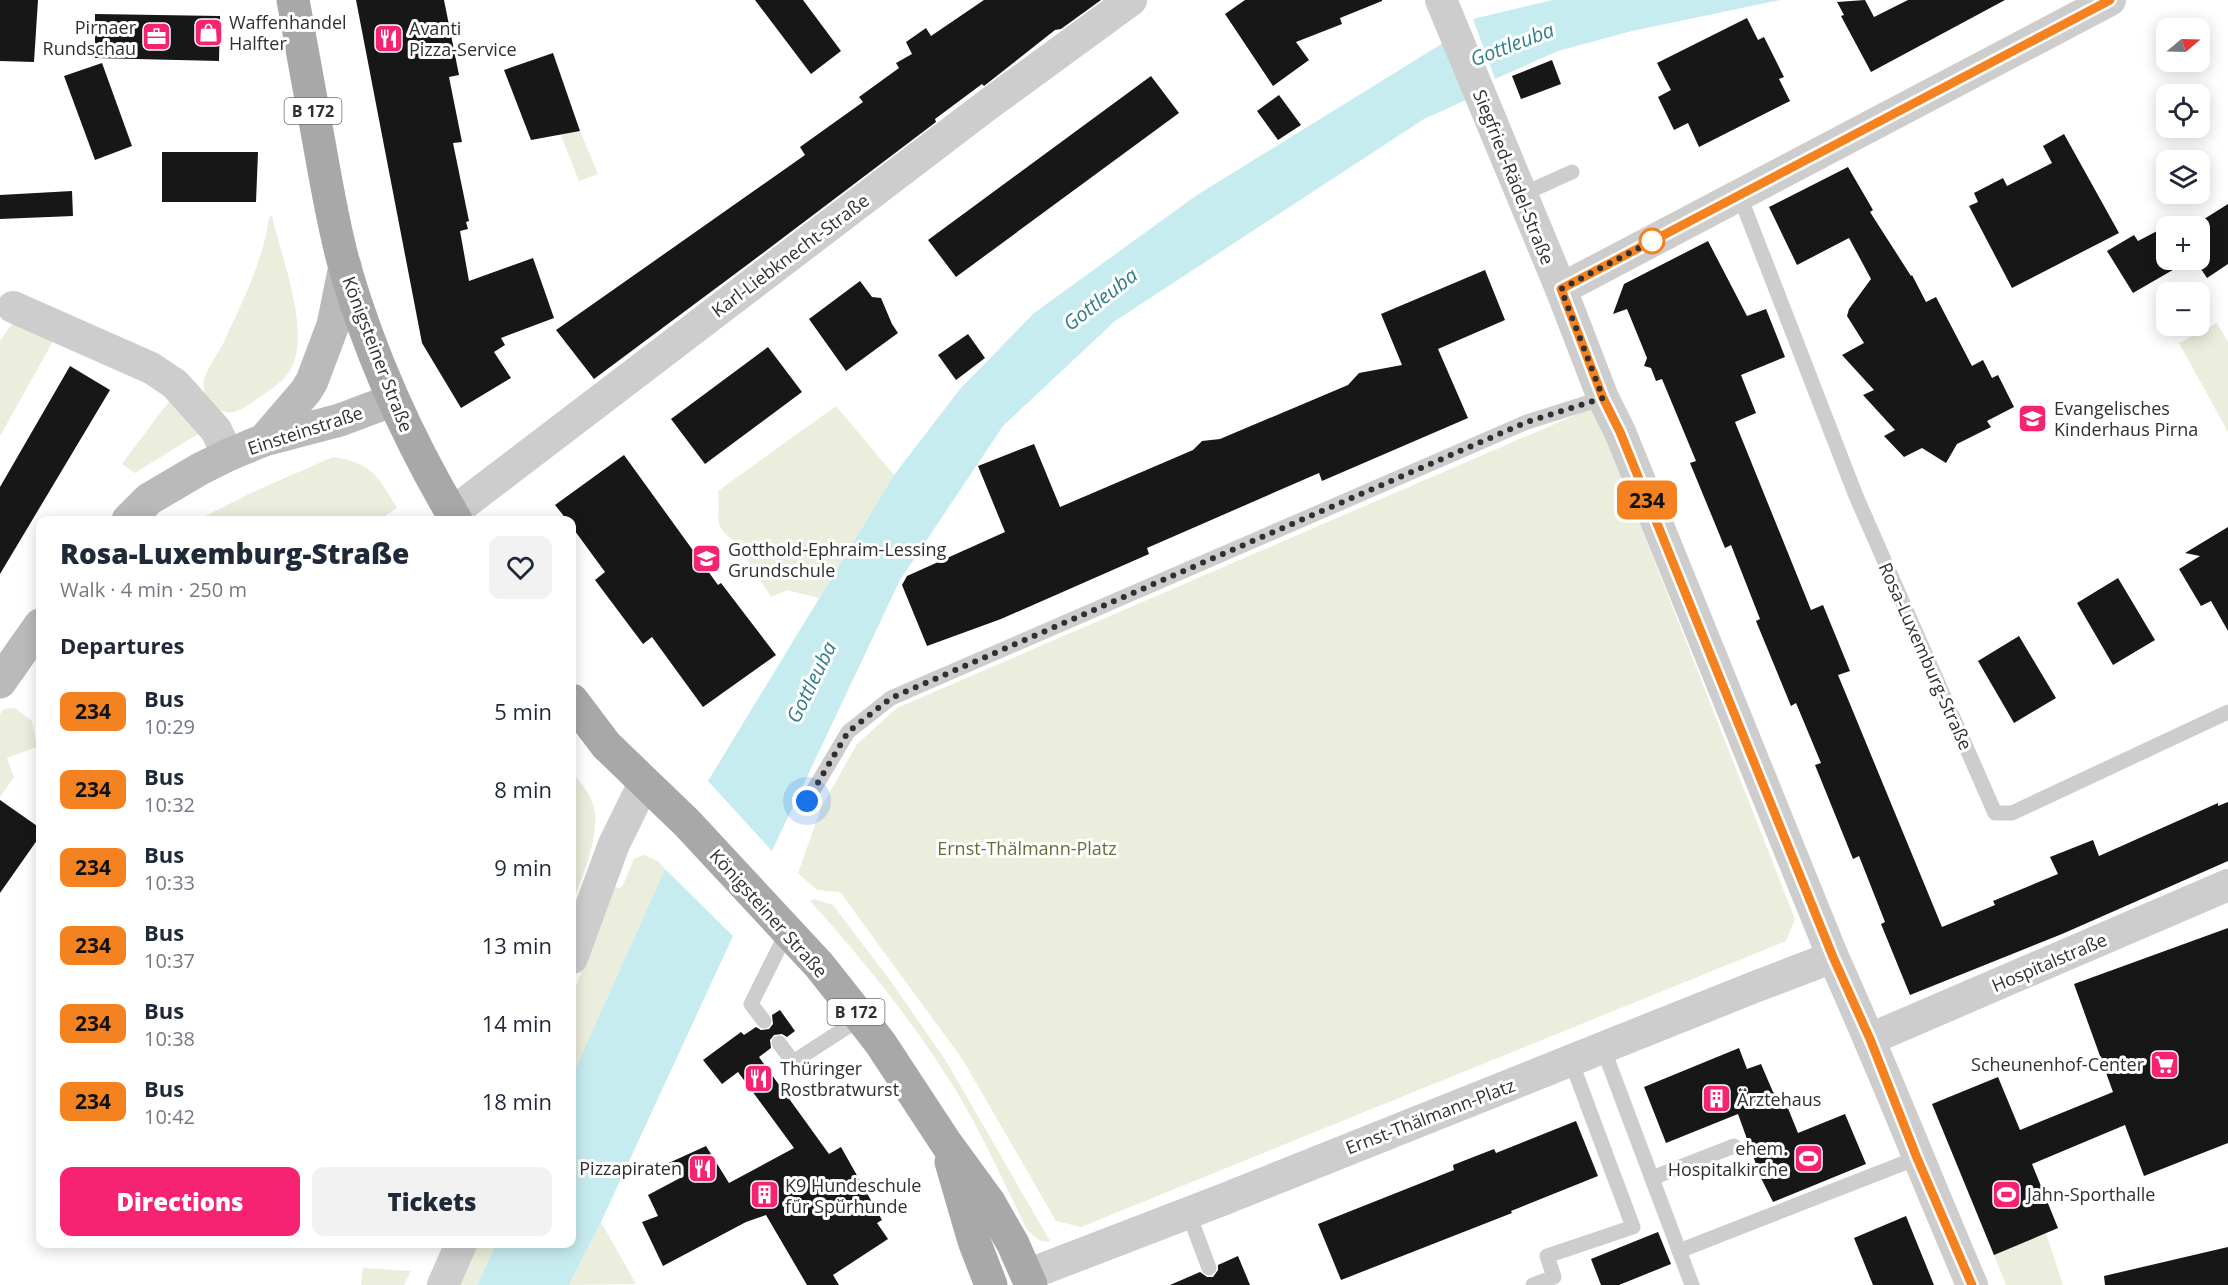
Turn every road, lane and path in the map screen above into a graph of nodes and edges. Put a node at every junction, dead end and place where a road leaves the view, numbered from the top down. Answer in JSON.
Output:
{"nodes":[{"id":1,"x":293,"y":0,"type":"edge"},
{"id":2,"x":1131,"y":0,"type":"edge"},
{"id":3,"x":2110,"y":0,"type":"edge"},
{"id":4,"x":1447,"y":14,"type":"edge"},
{"id":5,"x":1572,"y":172,"type":"dead end"},
{"id":6,"x":1739,"y":194,"type":"junction"},
{"id":7,"x":1521,"y":195,"type":"junction"},
{"id":8,"x":345,"y":266,"type":"junction"},
{"id":9,"x":1561,"y":289,"type":"junction"},
{"id":10,"x":13,"y":307,"type":"dead end"},
{"id":11,"x":1603,"y":398,"type":"junction"},
{"id":12,"x":393,"y":400,"type":"junction"},
{"id":13,"x":264,"y":440,"type":"junction"},
{"id":14,"x":228,"y":456,"type":"junction"},
{"id":15,"x":132,"y":516,"type":"edge"},
{"id":16,"x":453,"y":516,"type":"edge"},
{"id":17,"x":455,"y":516,"type":"edge"},
{"id":18,"x":36,"y":632,"type":"edge"},
{"id":19,"x":0,"y":682,"type":"edge"},
{"id":20,"x":576,"y":705,"type":"edge"},
{"id":21,"x":2228,"y":712,"type":"edge"},
{"id":22,"x":644,"y":783,"type":"junction"},
{"id":23,"x":807,"y":801,"type":"dead end"},
{"id":24,"x":2228,"y":885,"type":"edge"},
{"id":25,"x":787,"y":932,"type":"junction"},
{"id":26,"x":576,"y":947,"type":"edge"},
{"id":27,"x":1833,"y":957,"type":"junction"},
{"id":28,"x":861,"y":1018,"type":"junction"},
{"id":29,"x":764,"y":1021,"type":"dead end"},
{"id":30,"x":1870,"y":1039,"type":"junction"},
{"id":31,"x":779,"y":1043,"type":"dead end"},
{"id":32,"x":1603,"y":1048,"type":"junction"},
{"id":33,"x":1571,"y":1060,"type":"junction"},
{"id":34,"x":945,"y":1143,"type":"junction"},
{"id":35,"x":1734,"y":1146,"type":"dead end"},
{"id":36,"x":1917,"y":1158,"type":"junction"},
{"id":37,"x":1652,"y":1178,"type":"junction"},
{"id":38,"x":1188,"y":1212,"type":"junction"},
{"id":39,"x":459,"y":1248,"type":"edge"},
{"id":40,"x":1679,"y":1251,"type":"junction"},
{"id":41,"x":1209,"y":1268,"type":"dead end"},
{"id":42,"x":1029,"y":1280,"type":"edge"},
{"id":43,"x":443,"y":1285,"type":"edge"},
{"id":44,"x":991,"y":1285,"type":"edge"},
{"id":45,"x":1533,"y":1285,"type":"edge"},
{"id":46,"x":1692,"y":1285,"type":"edge"},
{"id":47,"x":1972,"y":1285,"type":"edge"}],
"edges":[{"from":1,"to":8,"type":"main road","name":"Königsteiner Straße","number":"B 172"},
{"from":2,"to":17,"type":"street","name":"Karl-Liebknecht-Straße"},
{"from":3,"to":6,"type":"street"},
{"from":4,"to":7,"type":"street","name":"Siegfried-Rädel-Straße"},
{"from":5,"to":7,"type":"lane"},
{"from":6,"to":9,"type":"street"},
{"from":6,"to":21,"type":"lane","name":"Rosa-Luxemburg-Straße"},
{"from":7,"to":9,"type":"street","name":"Siegfried-Rädel-Straße"},
{"from":8,"to":12,"type":"main road","name":"Königsteiner Straße","number":"B 172"},
{"from":8,"to":13,"type":"main road"},
{"from":9,"to":11,"type":"street","name":"Siegfried-Rädel-Straße"},
{"from":10,"to":14,"type":"street"},
{"from":11,"to":23,"type":"lane"},
{"from":11,"to":27,"type":"street","name":"Siegfried-Rädel-Straße"},
{"from":12,"to":13,"type":"main road","name":"Einsteinstraße"},
{"from":12,"to":16,"type":"main road","name":"Königsteiner Straße","number":"B 172"},
{"from":13,"to":14,"type":"main road","name":"Einsteinstraße"},
{"from":14,"to":15,"type":"main road","name":"Einsteinstraße"},
{"from":18,"to":19,"type":"main road"},
{"from":20,"to":22,"type":"main road","name":"Königsteiner Straße","number":"B 172"},
{"from":22,"to":25,"type":"main road","name":"Königsteiner Straße","number":"B 172"},
{"from":22,"to":26,"type":"street"},
{"from":24,"to":30,"type":"street","name":"Hospitalstraße"},
{"from":25,"to":28,"type":"main road","name":"Königsteiner Straße","number":"B 172"},
{"from":25,"to":29,"type":"lane"},
{"from":27,"to":30,"type":"street","name":"Siegfried-Rädel-Straße"},
{"from":27,"to":32,"type":"street","name":"Ernst-Thälmann-Platz"},
{"from":28,"to":31,"type":"lane"},
{"from":28,"to":34,"type":"main road","name":"Königsteiner Straße","number":"B 172"},
{"from":30,"to":36,"type":"street","name":"Siegfried-Rädel-Straße"},
{"from":32,"to":33,"type":"street","name":"Ernst-Thälmann-Platz"},
{"from":32,"to":37,"type":"lane"},
{"from":33,"to":38,"type":"street","name":"Ernst-Thälmann-Platz"},
{"from":33,"to":45,"type":"lane"},
{"from":34,"to":42,"type":"main road","name":"Königsteiner Straße","number":"B 172"},
{"from":34,"to":44,"type":"main road","name":"Königsteiner Straße","number":"B 172"},
{"from":35,"to":37,"type":"lane"},
{"from":36,"to":40,"type":"lane"},
{"from":36,"to":47,"type":"street","name":"Siegfried-Rädel-Straße"},
{"from":37,"to":40,"type":"lane"},
{"from":38,"to":41,"type":"lane"},
{"from":38,"to":42,"type":"street","name":"Ernst-Thälmann-Platz"},
{"from":39,"to":43,"type":"street"},
{"from":40,"to":46,"type":"lane"}]}
